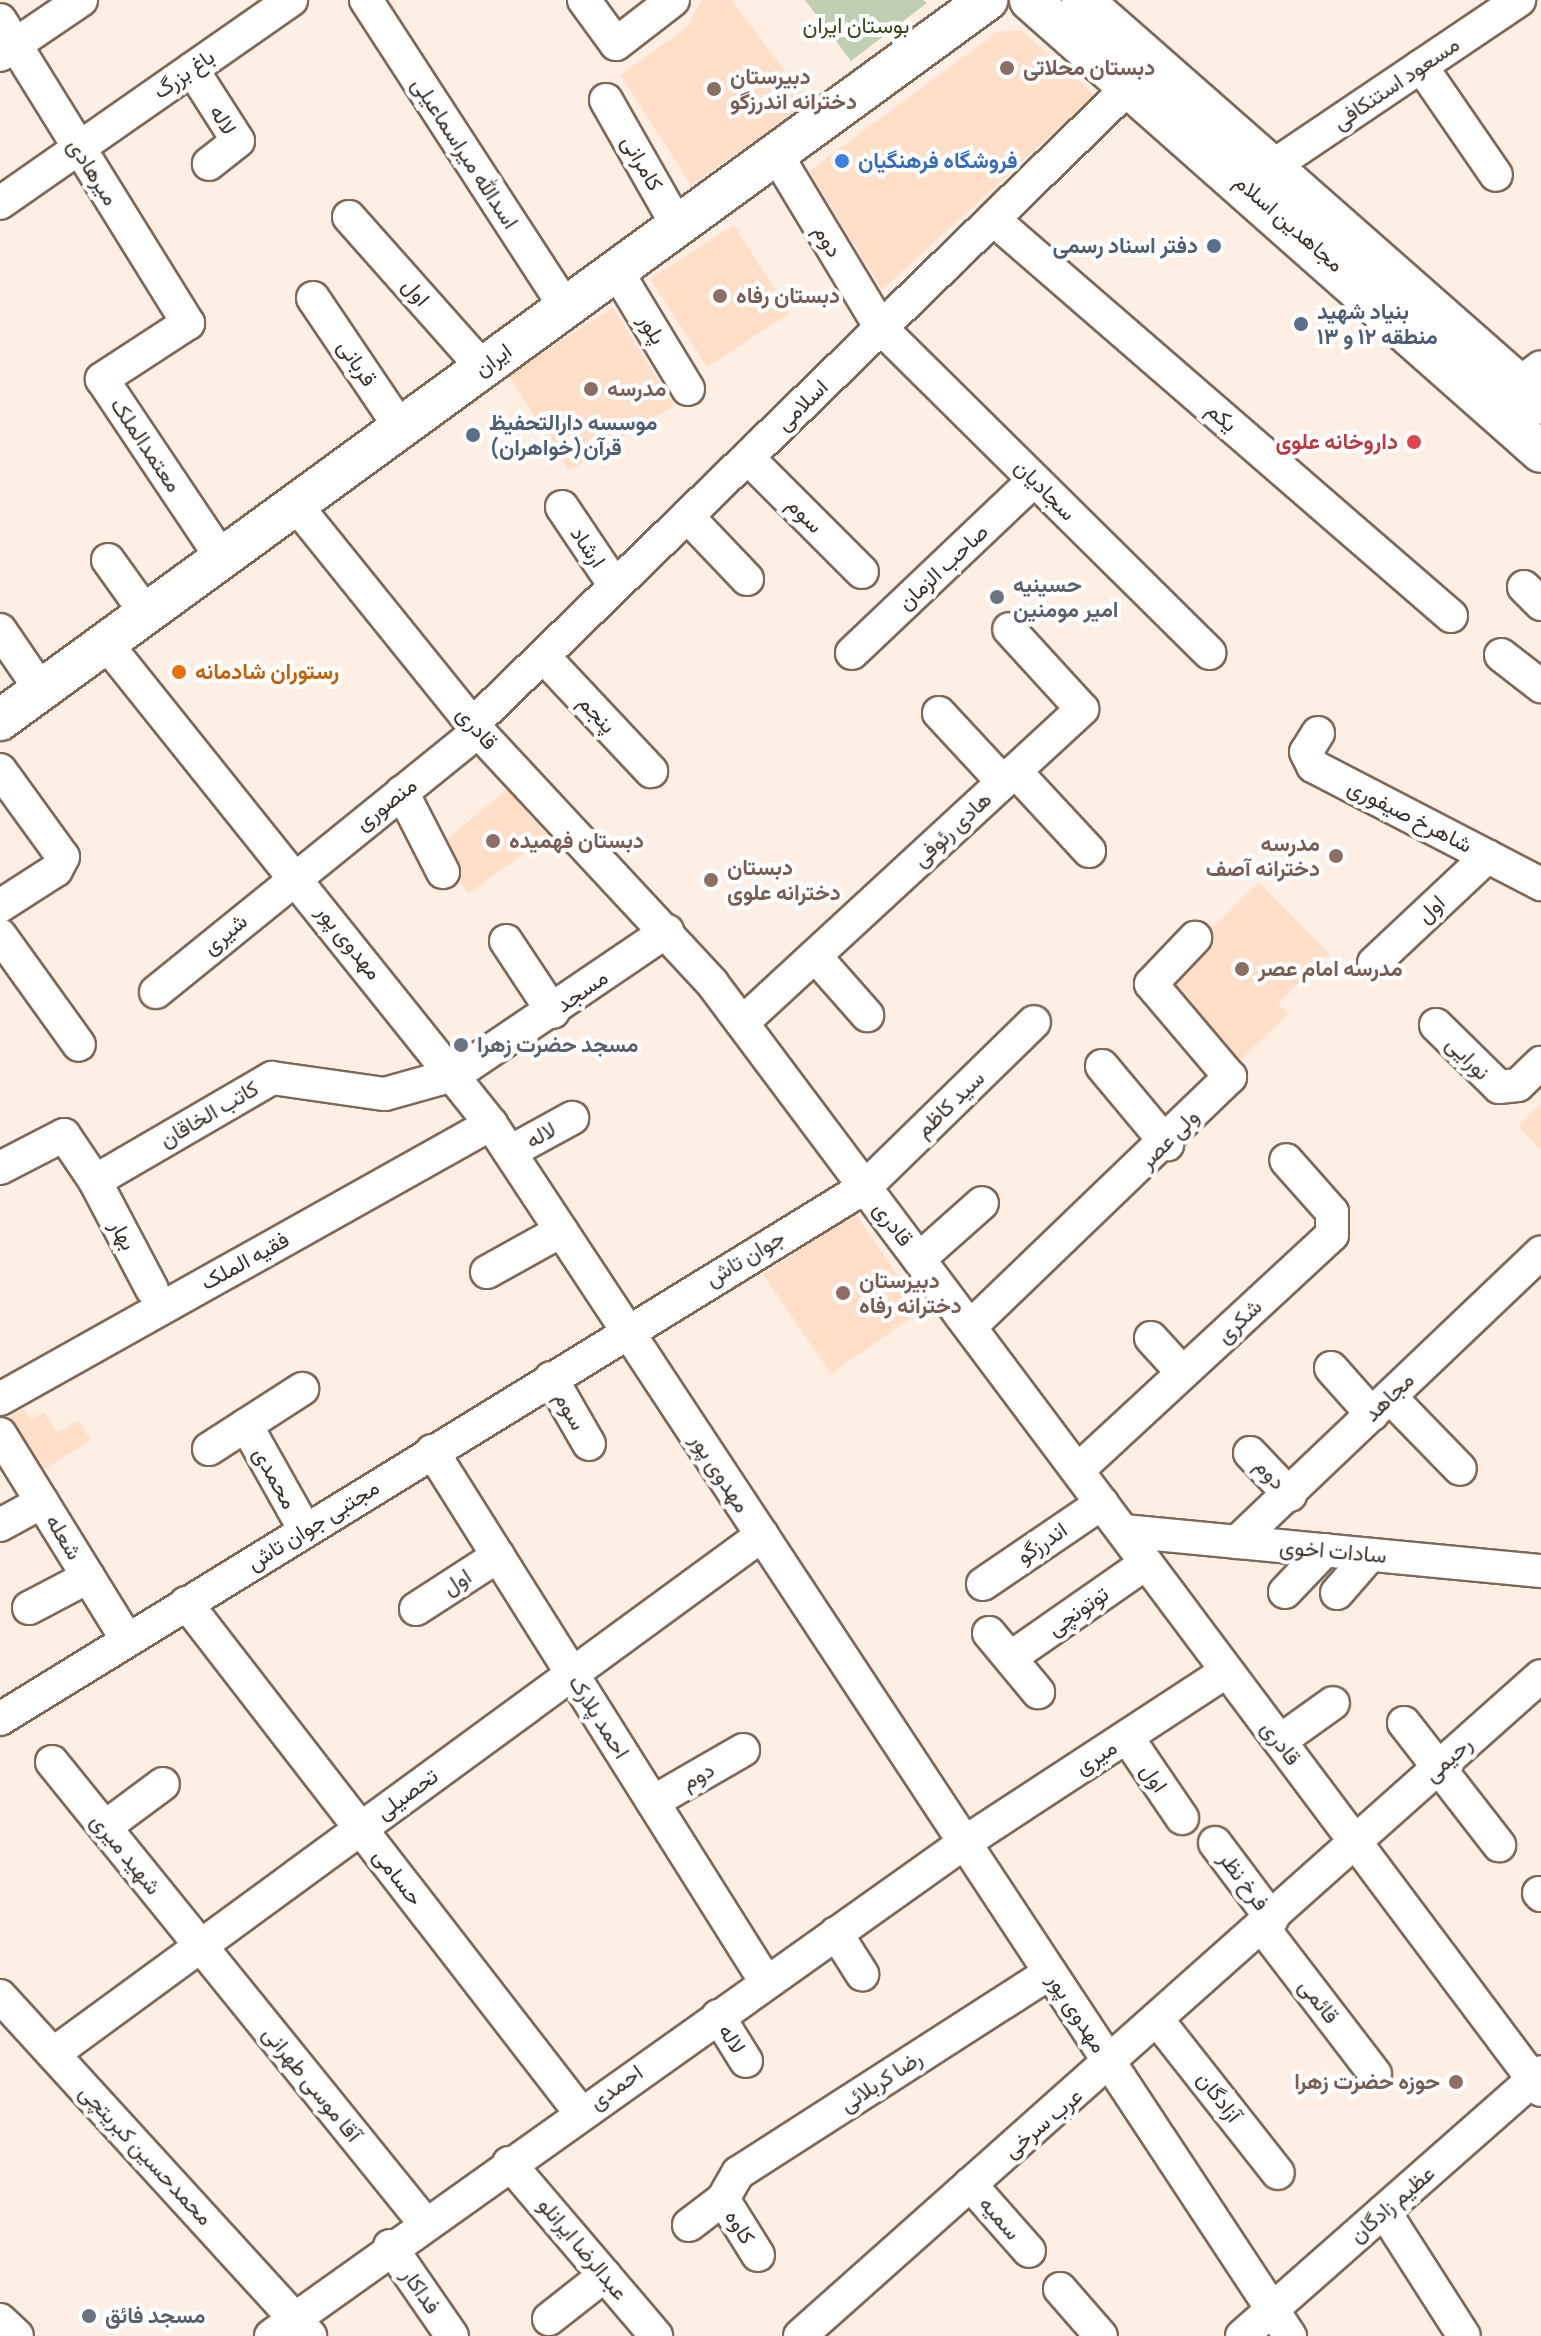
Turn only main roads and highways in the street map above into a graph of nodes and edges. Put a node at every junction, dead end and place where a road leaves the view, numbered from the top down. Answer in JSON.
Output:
{"nodes":[{"id":1,"x":987,"y":0,"type":"edge"},
{"id":2,"x":1030,"y":0,"type":"edge"},
{"id":3,"x":1082,"y":0,"type":"edge"},
{"id":4,"x":1534,"y":385,"type":"edge"},
{"id":5,"x":1541,"y":452,"type":"edge"},
{"id":6,"x":0,"y":720,"type":"edge"}],
"edges":[{"from":1,"to":6,"type":"main road","name":"ایران"},
{"from":2,"to":5,"type":"main road","name":"مجاهدین اسلام"},
{"from":3,"to":4,"type":"main road","name":"مجاهدین اسلام"}]}
